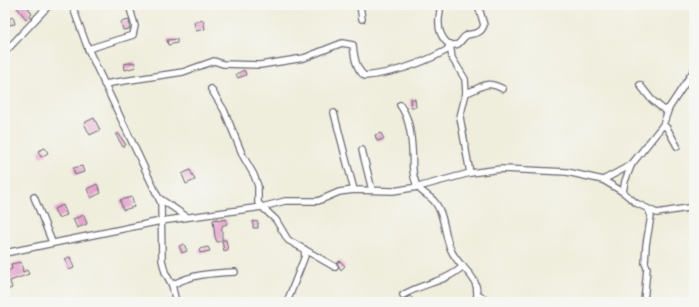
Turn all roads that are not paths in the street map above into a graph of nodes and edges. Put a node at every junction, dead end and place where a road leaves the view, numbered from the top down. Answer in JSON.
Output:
{"nodes":[{"id":1,"x":49,"y":5,"type":"edge"},
{"id":2,"x":72,"y":5,"type":"edge"},
{"id":3,"x":129,"y":5,"type":"edge"},
{"id":4,"x":360,"y":5,"type":"edge"},
{"id":5,"x":440,"y":5,"type":"edge"},
{"id":6,"x":478,"y":5,"type":"edge"},
{"id":7,"x":362,"y":19,"type":"dead end"},
{"id":8,"x":450,"y":44,"type":"junction"},
{"id":9,"x":88,"y":49,"type":"junction"},
{"id":10,"x":5,"y":52,"type":"edge"},
{"id":11,"x":694,"y":70,"type":"edge"},
{"id":12,"x":104,"y":84,"type":"junction"},
{"id":13,"x":640,"y":85,"type":"dead end"},
{"id":14,"x":210,"y":89,"type":"dead end"},
{"id":15,"x":503,"y":89,"type":"dead end"},
{"id":16,"x":466,"y":94,"type":"junction"},
{"id":17,"x":400,"y":105,"type":"dead end"},
{"id":18,"x":669,"y":108,"type":"junction"},
{"id":19,"x":334,"y":113,"type":"dead end"},
{"id":20,"x":662,"y":125,"type":"junction"},
{"id":21,"x":677,"y":146,"type":"dead end"},
{"id":22,"x":362,"y":150,"type":"dead end"},
{"id":23,"x":631,"y":165,"type":"junction"},
{"id":24,"x":470,"y":173,"type":"junction"},
{"id":25,"x":603,"y":180,"type":"junction"},
{"id":26,"x":418,"y":187,"type":"junction"},
{"id":27,"x":354,"y":190,"type":"junction"},
{"id":28,"x":372,"y":190,"type":"junction"},
{"id":29,"x":622,"y":192,"type":"junction"},
{"id":30,"x":34,"y":197,"type":"dead end"},
{"id":31,"x":158,"y":197,"type":"junction"},
{"id":32,"x":262,"y":206,"type":"junction"},
{"id":33,"x":694,"y":207,"type":"edge"},
{"id":34,"x":649,"y":211,"type":"junction"},
{"id":35,"x":187,"y":217,"type":"junction"},
{"id":36,"x":161,"y":221,"type":"junction"},
{"id":37,"x":52,"y":242,"type":"junction"},
{"id":38,"x":304,"y":249,"type":"junction"},
{"id":39,"x":5,"y":253,"type":"edge"},
{"id":40,"x":464,"y":266,"type":"junction"},
{"id":41,"x":335,"y":267,"type":"dead end"},
{"id":42,"x":235,"y":272,"type":"dead end"},
{"id":43,"x":172,"y":285,"type":"junction"},
{"id":44,"x":478,"y":294,"type":"junction"},
{"id":45,"x":403,"y":295,"type":"dead end"},
{"id":46,"x":176,"y":302,"type":"edge"},
{"id":47,"x":287,"y":302,"type":"edge"},
{"id":48,"x":476,"y":302,"type":"edge"},
{"id":49,"x":489,"y":302,"type":"edge"},
{"id":50,"x":644,"y":302,"type":"edge"}],
"edges":[{"from":1,"to":10,"type":"street"},
{"from":2,"to":9,"type":"street"},
{"from":3,"to":9,"type":"street"},
{"from":4,"to":7,"type":"street"},
{"from":5,"to":8,"type":"street"},
{"from":6,"to":8,"type":"street"},
{"from":8,"to":12,"type":"street"},
{"from":8,"to":16,"type":"street"},
{"from":9,"to":12,"type":"street"},
{"from":11,"to":18,"type":"street"},
{"from":12,"to":31,"type":"street"},
{"from":13,"to":18,"type":"street"},
{"from":14,"to":32,"type":"street"},
{"from":15,"to":16,"type":"street"},
{"from":16,"to":24,"type":"street"},
{"from":17,"to":26,"type":"street"},
{"from":18,"to":20,"type":"street"},
{"from":19,"to":27,"type":"street"},
{"from":20,"to":21,"type":"street"},
{"from":20,"to":23,"type":"street"},
{"from":22,"to":28,"type":"street"},
{"from":23,"to":25,"type":"street"},
{"from":23,"to":29,"type":"street"},
{"from":24,"to":25,"type":"street"},
{"from":24,"to":26,"type":"street"},
{"from":25,"to":29,"type":"street"},
{"from":26,"to":28,"type":"street"},
{"from":26,"to":40,"type":"street"},
{"from":27,"to":28,"type":"street"},
{"from":27,"to":32,"type":"street"},
{"from":29,"to":34,"type":"street"},
{"from":30,"to":37,"type":"street"},
{"from":31,"to":35,"type":"street"},
{"from":31,"to":36,"type":"street"},
{"from":32,"to":35,"type":"street"},
{"from":32,"to":38,"type":"street"},
{"from":33,"to":34,"type":"street"},
{"from":34,"to":50,"type":"street"},
{"from":35,"to":36,"type":"street"},
{"from":36,"to":37,"type":"street"},
{"from":36,"to":43,"type":"street"},
{"from":37,"to":39,"type":"street"},
{"from":38,"to":41,"type":"street"},
{"from":38,"to":47,"type":"street"},
{"from":40,"to":44,"type":"street"},
{"from":40,"to":45,"type":"street"},
{"from":42,"to":43,"type":"street"},
{"from":43,"to":46,"type":"street"},
{"from":44,"to":48,"type":"street"},
{"from":44,"to":49,"type":"street"}]}
